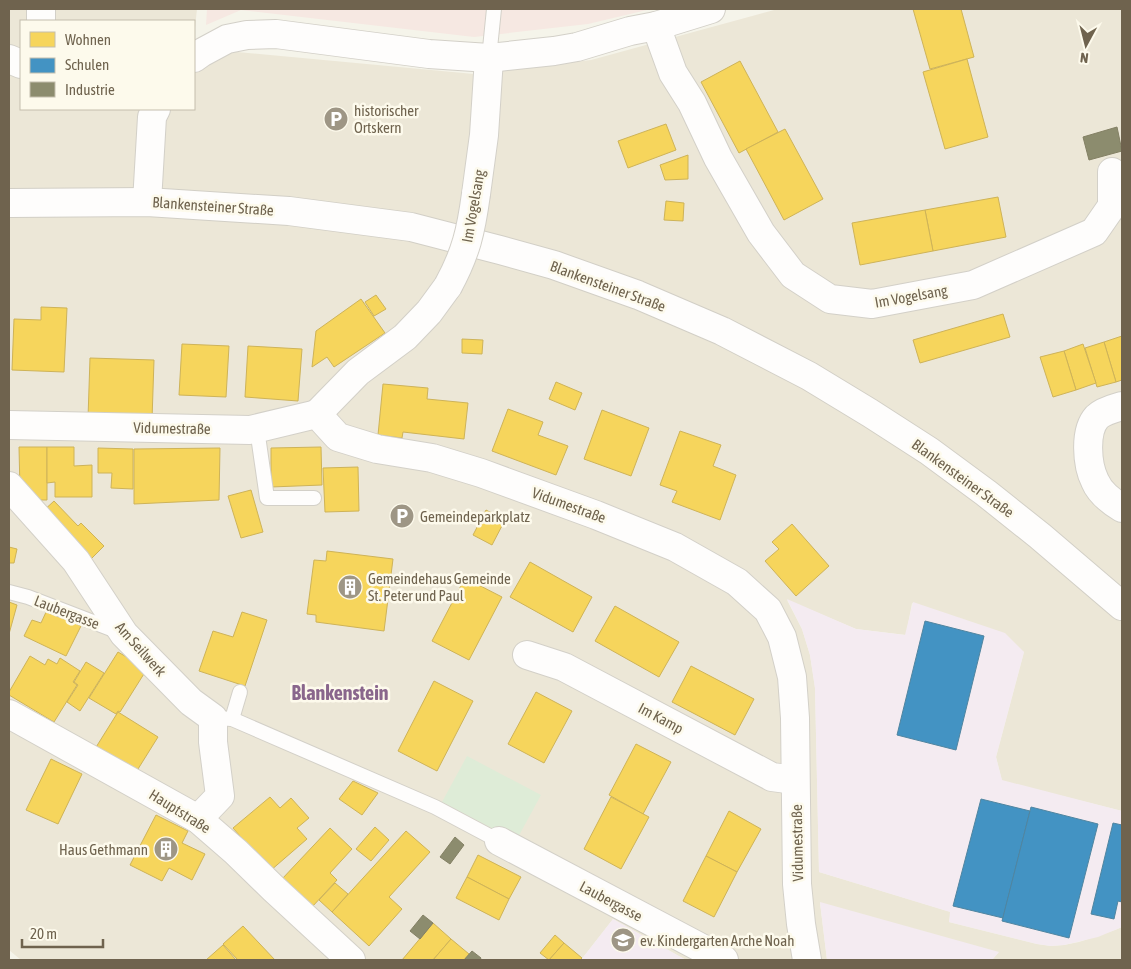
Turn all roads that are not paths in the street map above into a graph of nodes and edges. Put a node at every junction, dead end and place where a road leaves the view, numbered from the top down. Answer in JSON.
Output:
{"nodes":[{"id":1,"x":494,"y":9,"type":"edge"},
{"id":2,"x":711,"y":9,"type":"edge"},
{"id":3,"x":656,"y":26,"type":"junction"},
{"id":4,"x":195,"y":57,"type":"edge"},
{"id":5,"x":489,"y":58,"type":"junction"},
{"id":6,"x":20,"y":66,"type":"edge"},
{"id":7,"x":9,"y":77,"type":"edge"},
{"id":8,"x":156,"y":110,"type":"edge"},
{"id":9,"x":1112,"y":172,"type":"dead end"},
{"id":10,"x":147,"y":202,"type":"junction"},
{"id":11,"x":9,"y":203,"type":"edge"},
{"id":12,"x":1122,"y":406,"type":"edge"},
{"id":13,"x":317,"y":414,"type":"junction"},
{"id":14,"x":9,"y":425,"type":"edge"},
{"id":15,"x":257,"y":429,"type":"junction"},
{"id":16,"x":9,"y":486,"type":"edge"},
{"id":17,"x":314,"y":498,"type":"dead end"},
{"id":18,"x":1122,"y":508,"type":"edge"},
{"id":19,"x":9,"y":592,"type":"edge"},
{"id":20,"x":1122,"y":606,"type":"edge"},
{"id":21,"x":124,"y":634,"type":"junction"},
{"id":22,"x":527,"y":655,"type":"dead end"},
{"id":23,"x":240,"y":692,"type":"dead end"},
{"id":24,"x":9,"y":714,"type":"edge"},
{"id":25,"x":223,"y":718,"type":"junction"},
{"id":26,"x":796,"y":780,"type":"junction"},
{"id":27,"x":198,"y":819,"type":"junction"},
{"id":28,"x":499,"y":841,"type":"joint"},
{"id":29,"x":351,"y":960,"type":"edge"},
{"id":30,"x":724,"y":960,"type":"edge"},
{"id":31,"x":807,"y":960,"type":"edge"}],
"edges":[{"from":1,"to":5,"type":"lane"},
{"from":2,"to":3,"type":"street"},
{"from":3,"to":5,"type":"street"},
{"from":3,"to":9,"type":"street","name":"Im Vogelsang"},
{"from":4,"to":5,"type":"street"},
{"from":5,"to":13,"type":"street","name":"Im Vogelsang","bridge":true},
{"from":6,"to":7,"type":"lane"},
{"from":8,"to":10,"type":"street"},
{"from":10,"to":11,"type":"street","name":"Blankensteiner Straße"},
{"from":10,"to":20,"type":"street","name":"Blankensteiner Straße"},
{"from":12,"to":18,"type":"street"},
{"from":13,"to":15,"type":"street","name":"Vidumestraße"},
{"from":13,"to":26,"type":"street","name":"Vidumestraße"},
{"from":14,"to":15,"type":"street","name":"Vidumestraße"},
{"from":15,"to":17,"type":"lane"},
{"from":16,"to":21,"type":"street","name":"Am Seilwerk"},
{"from":19,"to":21,"type":"lane","name":"Laubergasse"},
{"from":21,"to":25,"type":"street","name":"Am Seilwerk"},
{"from":22,"to":26,"type":"street","name":"Im Kamp"},
{"from":23,"to":25,"type":"lane"},
{"from":24,"to":27,"type":"street","name":"Hauptstraße"},
{"from":25,"to":27,"type":"street"},
{"from":25,"to":28,"type":"lane"},
{"from":26,"to":31,"type":"street","name":"Vidumestraße"},
{"from":27,"to":29,"type":"street","name":"Hauptstraße"},
{"from":28,"to":30,"type":"street","name":"Laubergasse"}]}
